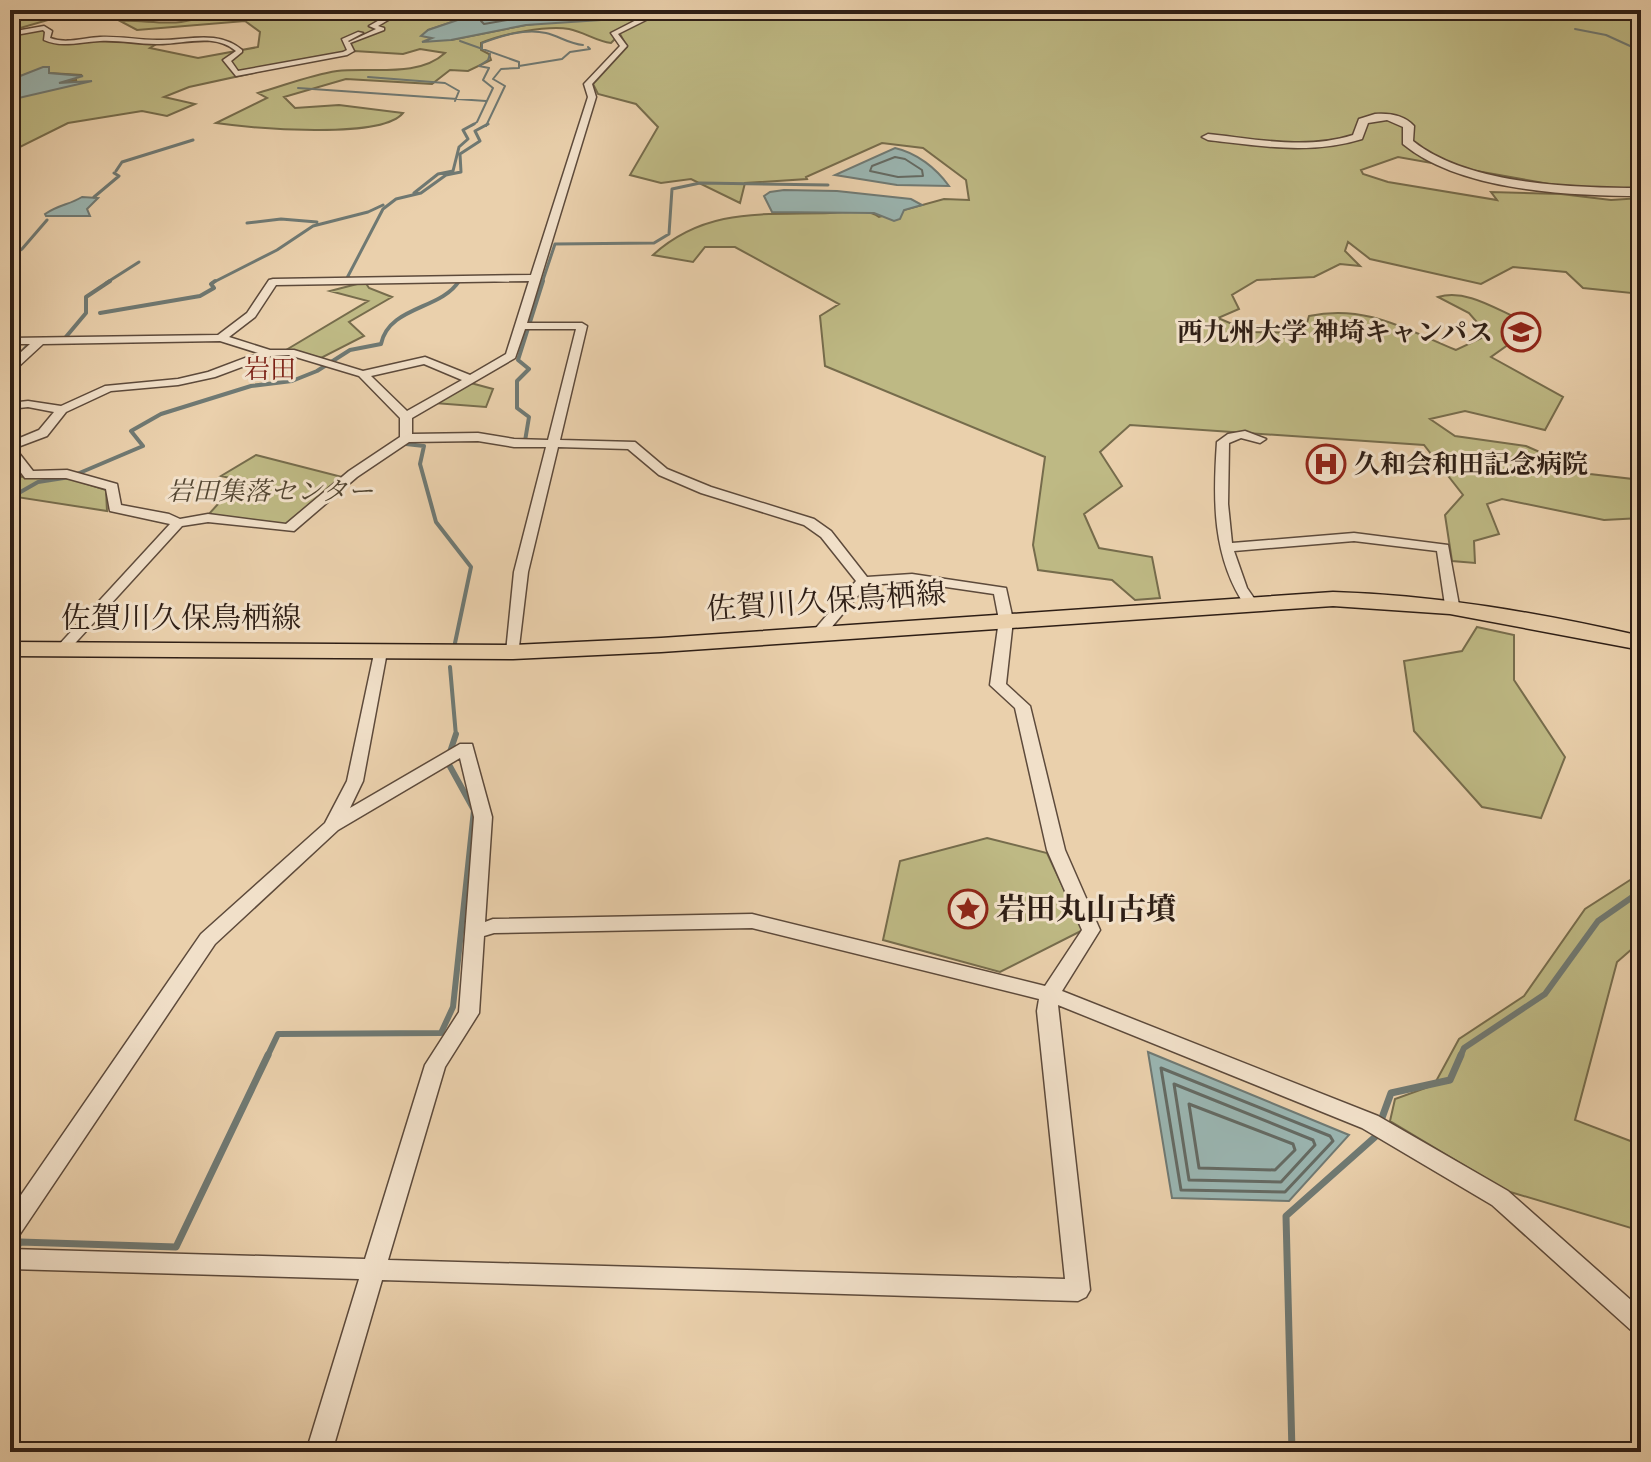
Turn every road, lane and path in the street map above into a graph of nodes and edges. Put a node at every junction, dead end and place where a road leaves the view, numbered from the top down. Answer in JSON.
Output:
{"nodes":[{"id":1,"x":402,"y":10,"type":"edge"},
{"id":2,"x":683,"y":10,"type":"edge"},
{"id":3,"x":360,"y":33,"type":"dead end"},
{"id":4,"x":10,"y":34,"type":"edge"},
{"id":5,"x":347,"y":44,"type":"junction"},
{"id":6,"x":1208,"y":137,"type":"dead end"},
{"id":7,"x":1641,"y":192,"type":"edge"},
{"id":8,"x":535,"y":278,"type":"junction"},
{"id":9,"x":529,"y":326,"type":"junction"},
{"id":10,"x":221,"y":338,"type":"junction"},
{"id":11,"x":10,"y":341,"type":"edge"},
{"id":12,"x":40,"y":341,"type":"junction"},
{"id":13,"x":269,"y":353,"type":"junction"},
{"id":14,"x":363,"y":374,"type":"junction"},
{"id":15,"x":469,"y":379,"type":"junction"},
{"id":16,"x":10,"y":386,"type":"edge"},
{"id":17,"x":28,"y":404,"type":"junction"},
{"id":18,"x":10,"y":406,"type":"edge"},
{"id":19,"x":62,"y":410,"type":"junction"},
{"id":20,"x":406,"y":417,"type":"junction"},
{"id":21,"x":411,"y":438,"type":"junction"},
{"id":22,"x":1260,"y":439,"type":"dead end"},
{"id":23,"x":553,"y":445,"type":"junction"},
{"id":24,"x":10,"y":448,"type":"edge"},
{"id":25,"x":178,"y":523,"type":"junction"},
{"id":26,"x":1227,"y":548,"type":"junction"},
{"id":27,"x":863,"y":581,"type":"junction"},
{"id":28,"x":1251,"y":604,"type":"junction"},
{"id":29,"x":1452,"y":605,"type":"junction"},
{"id":30,"x":1006,"y":620,"type":"junction"},
{"id":31,"x":820,"y":632,"type":"junction"},
{"id":32,"x":1641,"y":643,"type":"edge"},
{"id":33,"x":10,"y":649,"type":"edge"},
{"id":34,"x":62,"y":649,"type":"junction"},
{"id":35,"x":380,"y":652,"type":"junction"},
{"id":36,"x":513,"y":652,"type":"junction"},
{"id":37,"x":332,"y":826,"type":"junction"},
{"id":38,"x":476,"y":932,"type":"junction"},
{"id":39,"x":1050,"y":994,"type":"junction"},
{"id":40,"x":10,"y":1230,"type":"edge"},
{"id":41,"x":15,"y":1259,"type":"edge"},
{"id":42,"x":372,"y":1272,"type":"junction"},
{"id":43,"x":1641,"y":1324,"type":"edge"},
{"id":44,"x":319,"y":1452,"type":"edge"}],
"edges":[{"from":1,"to":5,"type":"street"},
{"from":2,"to":8,"type":"street"},
{"from":3,"to":5,"type":"street"},
{"from":4,"to":5,"type":"street"},
{"from":6,"to":7,"type":"street"},
{"from":8,"to":9,"type":"street"},
{"from":8,"to":10,"type":"street"},
{"from":9,"to":15,"type":"street"},
{"from":9,"to":23,"type":"street"},
{"from":10,"to":12,"type":"street"},
{"from":10,"to":13,"type":"street"},
{"from":11,"to":12,"type":"street"},
{"from":12,"to":16,"type":"street"},
{"from":13,"to":14,"type":"street"},
{"from":13,"to":19,"type":"street"},
{"from":14,"to":15,"type":"street"},
{"from":14,"to":20,"type":"street"},
{"from":15,"to":20,"type":"street"},
{"from":16,"to":17,"type":"street"},
{"from":17,"to":18,"type":"street"},
{"from":17,"to":19,"type":"street"},
{"from":19,"to":24,"type":"street"},
{"from":20,"to":21,"type":"street"},
{"from":21,"to":23,"type":"street"},
{"from":21,"to":25,"type":"street"},
{"from":22,"to":26,"type":"street"},
{"from":23,"to":27,"type":"street"},
{"from":23,"to":36,"type":"street"},
{"from":24,"to":25,"type":"street"},
{"from":25,"to":34,"type":"street"},
{"from":26,"to":28,"type":"street"},
{"from":26,"to":29,"type":"street"},
{"from":27,"to":30,"type":"street"},
{"from":27,"to":31,"type":"street"},
{"from":28,"to":29,"type":"main road","name":"佐賀川久保鳥栖線"},
{"from":28,"to":30,"type":"main road","name":"佐賀川久保鳥栖線"},
{"from":29,"to":32,"type":"main road","name":"佐賀川久保鳥栖線"},
{"from":30,"to":31,"type":"main road","name":"佐賀川久保鳥栖線"},
{"from":30,"to":39,"type":"street"},
{"from":31,"to":36,"type":"main road","name":"佐賀川久保鳥栖線"},
{"from":33,"to":34,"type":"main road","name":"佐賀川久保鳥栖線"},
{"from":34,"to":35,"type":"main road","name":"佐賀川久保鳥栖線"},
{"from":35,"to":36,"type":"main road","name":"佐賀川久保鳥栖線"},
{"from":35,"to":37,"type":"street"},
{"from":37,"to":38,"type":"street"},
{"from":37,"to":40,"type":"street"},
{"from":38,"to":39,"type":"street"},
{"from":38,"to":42,"type":"street"},
{"from":39,"to":42,"type":"street"},
{"from":39,"to":43,"type":"street"},
{"from":41,"to":42,"type":"street"},
{"from":42,"to":44,"type":"street"}]}
